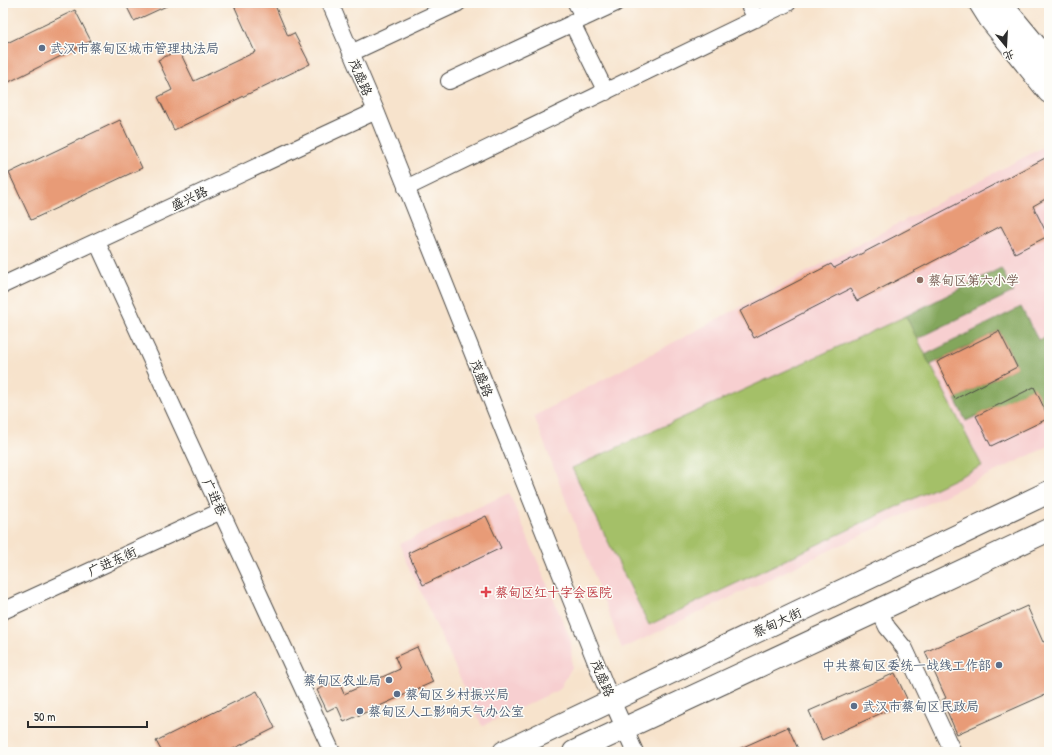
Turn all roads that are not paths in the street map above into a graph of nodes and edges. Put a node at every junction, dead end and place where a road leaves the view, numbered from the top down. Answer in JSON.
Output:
{"nodes":[{"id":1,"x":330,"y":3,"type":"edge"},
{"id":2,"x":458,"y":3,"type":"edge"},
{"id":3,"x":576,"y":3,"type":"edge"},
{"id":4,"x":616,"y":3,"type":"edge"},
{"id":5,"x":748,"y":3,"type":"edge"},
{"id":6,"x":788,"y":3,"type":"edge"},
{"id":7,"x":998,"y":7,"type":"edge"},
{"id":8,"x":756,"y":18,"type":"junction"},
{"id":9,"x":578,"y":21,"type":"junction"},
{"id":10,"x":351,"y":52,"type":"junction"},
{"id":11,"x":1049,"y":62,"type":"edge"},
{"id":12,"x":449,"y":81,"type":"dead end"},
{"id":13,"x":606,"y":92,"type":"junction"},
{"id":14,"x":1049,"y":92,"type":"edge"},
{"id":15,"x":376,"y":111,"type":"junction"},
{"id":16,"x":406,"y":188,"type":"junction"},
{"id":17,"x":97,"y":242,"type":"junction"},
{"id":18,"x":3,"y":286,"type":"edge"},
{"id":19,"x":1049,"y":492,"type":"edge"},
{"id":20,"x":221,"y":511,"type":"junction"},
{"id":21,"x":1049,"y":530,"type":"edge"},
{"id":22,"x":879,"y":610,"type":"junction"},
{"id":23,"x":3,"y":611,"type":"edge"},
{"id":24,"x":612,"y":701,"type":"junction"},
{"id":25,"x":625,"y":728,"type":"junction"},
{"id":26,"x":332,"y":752,"type":"edge"},
{"id":27,"x":504,"y":752,"type":"edge"},
{"id":28,"x":574,"y":752,"type":"edge"},
{"id":29,"x":636,"y":752,"type":"edge"},
{"id":30,"x":953,"y":752,"type":"edge"}],
"edges":[{"from":1,"to":10,"type":"street","name":"茂盛路"},
{"from":2,"to":10,"type":"street"},
{"from":3,"to":9,"type":"street"},
{"from":4,"to":9,"type":"street"},
{"from":5,"to":8,"type":"street"},
{"from":6,"to":8,"type":"street"},
{"from":7,"to":11,"type":"main road"},
{"from":7,"to":14,"type":"main road"},
{"from":8,"to":13,"type":"street"},
{"from":9,"to":12,"type":"street"},
{"from":9,"to":13,"type":"street"},
{"from":10,"to":15,"type":"street","name":"茂盛路"},
{"from":13,"to":16,"type":"street"},
{"from":15,"to":16,"type":"street","name":"茂盛路"},
{"from":15,"to":17,"type":"street","name":"盛兴路"},
{"from":16,"to":24,"type":"street","name":"茂盛路"},
{"from":17,"to":18,"type":"street","name":"盛兴路"},
{"from":17,"to":20,"type":"street","name":"广进巷"},
{"from":19,"to":24,"type":"main road","name":"蔡甸大街"},
{"from":20,"to":23,"type":"street","name":"广进东街"},
{"from":20,"to":26,"type":"street","name":"广进巷"},
{"from":21,"to":22,"type":"main road"},
{"from":22,"to":25,"type":"main road"},
{"from":22,"to":30,"type":"street"},
{"from":24,"to":25,"type":"street","name":"茂盛路"},
{"from":24,"to":27,"type":"main road","name":"蔡甸大街"},
{"from":25,"to":28,"type":"main road"},
{"from":25,"to":29,"type":"street","name":"茂盛路"}]}
